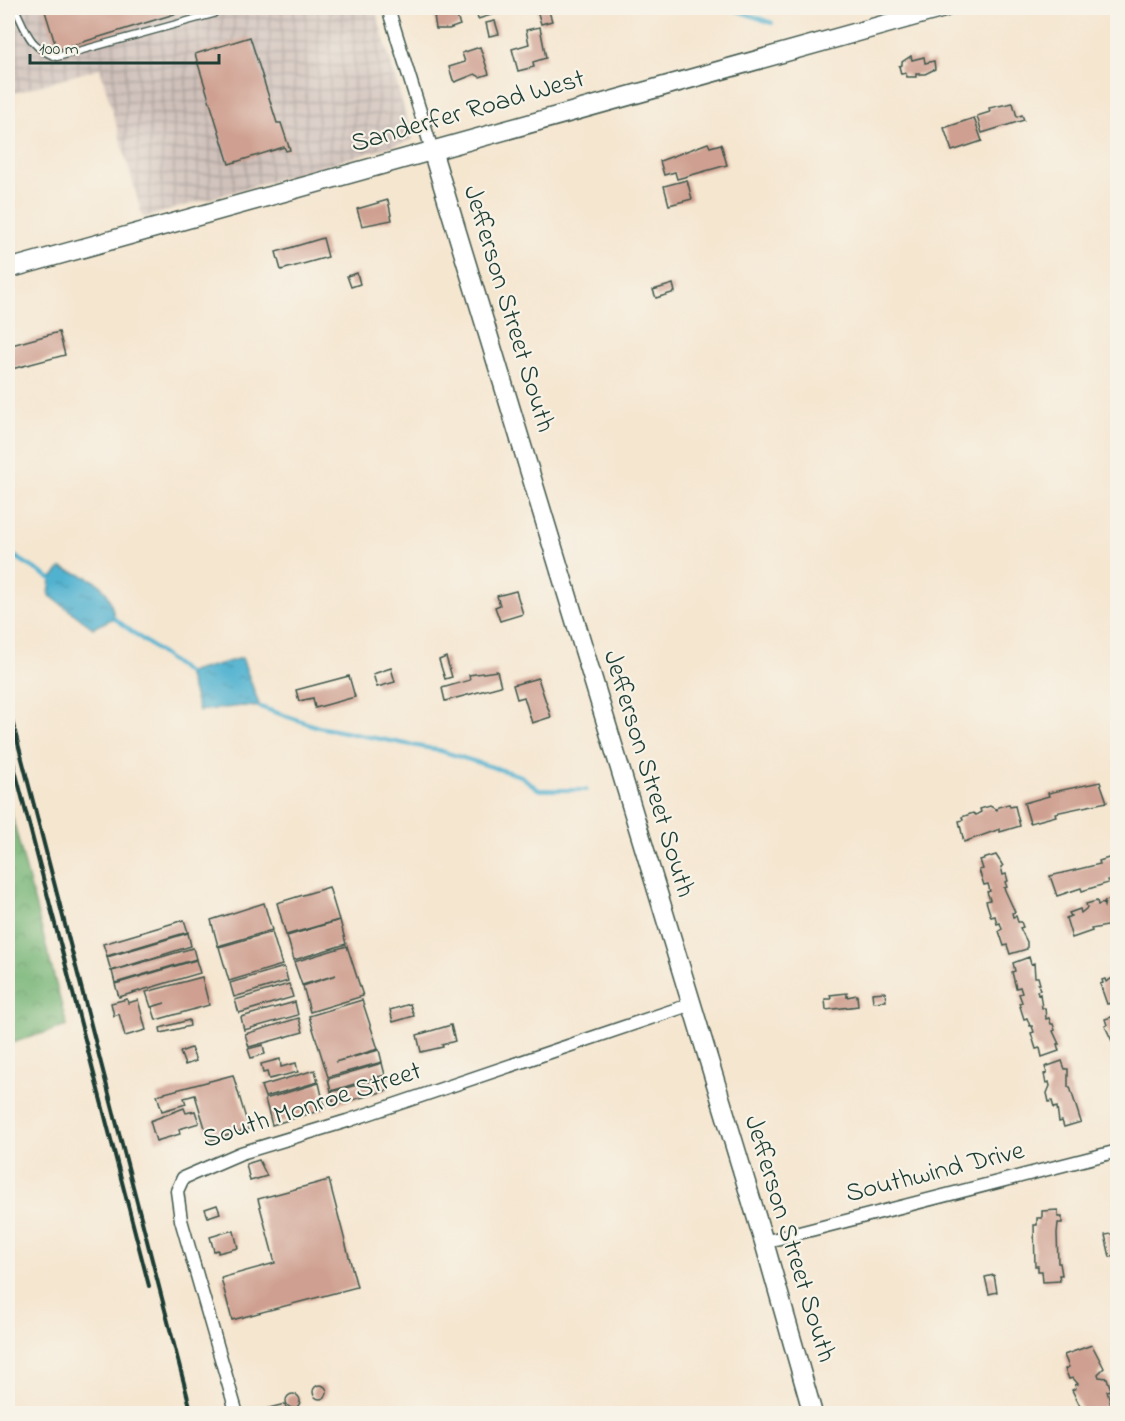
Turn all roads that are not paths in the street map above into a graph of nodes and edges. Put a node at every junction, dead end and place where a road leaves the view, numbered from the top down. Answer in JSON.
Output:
{"nodes":[{"id":1,"x":15,"y":8,"type":"edge"},
{"id":2,"x":221,"y":8,"type":"edge"},
{"id":3,"x":388,"y":8,"type":"edge"},
{"id":4,"x":944,"y":8,"type":"edge"},
{"id":5,"x":432,"y":150,"type":"junction"},
{"id":6,"x":8,"y":269,"type":"edge"},
{"id":7,"x":689,"y":1005,"type":"junction"},
{"id":8,"x":1118,"y":1151,"type":"edge"},
{"id":9,"x":764,"y":1242,"type":"junction"},
{"id":10,"x":237,"y":1413,"type":"edge"},
{"id":11,"x":813,"y":1413,"type":"edge"}],
"edges":[{"from":1,"to":2,"type":"lane"},
{"from":3,"to":5,"type":"street"},
{"from":4,"to":5,"type":"street","name":"Sanderfer Road West"},
{"from":5,"to":6,"type":"street","name":"Sanderfer Road West"},
{"from":5,"to":7,"type":"street","name":"Jefferson Street South"},
{"from":7,"to":9,"type":"street","name":"Jefferson Street South"},
{"from":7,"to":10,"type":"street","name":"South Monroe Street"},
{"from":8,"to":9,"type":"street","name":"Southwind Drive"},
{"from":9,"to":11,"type":"street","name":"Jefferson Street South"}]}
